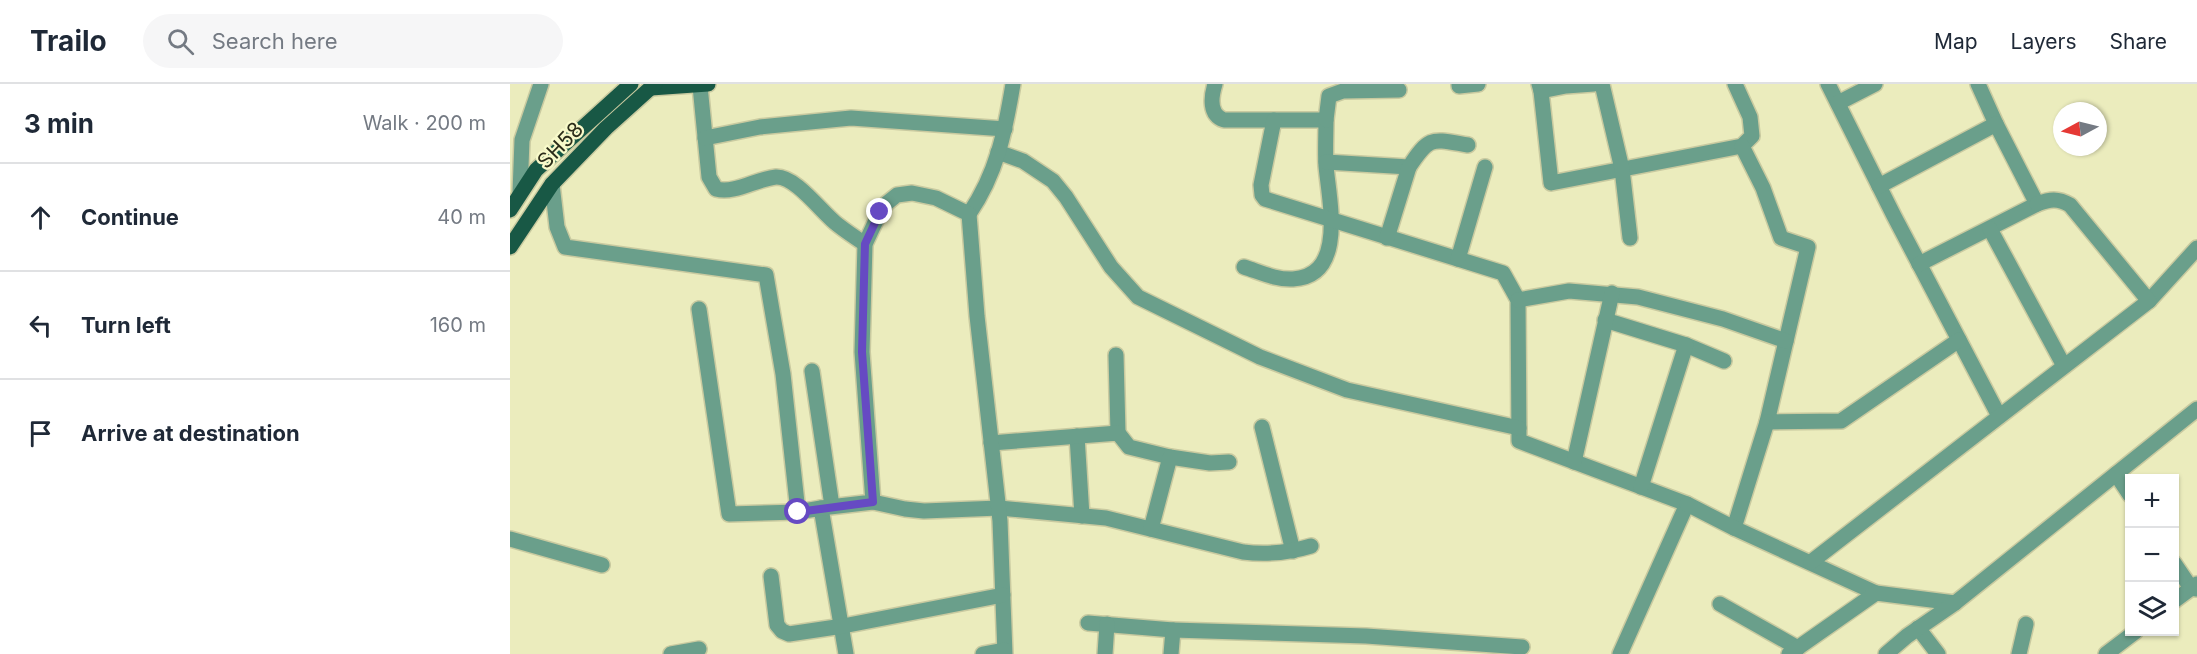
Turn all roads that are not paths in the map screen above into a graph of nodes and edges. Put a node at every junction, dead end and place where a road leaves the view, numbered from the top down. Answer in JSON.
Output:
{"nodes":[{"id":1,"x":541,"y":84,"type":"edge"},
{"id":2,"x":631,"y":84,"type":"edge"},
{"id":3,"x":1013,"y":84,"type":"edge"},
{"id":4,"x":1215,"y":84,"type":"edge"},
{"id":5,"x":1459,"y":84,"type":"edge"},
{"id":6,"x":1478,"y":84,"type":"edge"},
{"id":7,"x":1594,"y":84,"type":"edge"},
{"id":8,"x":1602,"y":84,"type":"edge"},
{"id":9,"x":1735,"y":84,"type":"edge"},
{"id":10,"x":1828,"y":84,"type":"edge"},
{"id":11,"x":1875,"y":84,"type":"edge"},
{"id":12,"x":1978,"y":84,"type":"edge"},
{"id":13,"x":704,"y":85,"type":"edge"},
{"id":14,"x":653,"y":86,"type":"edge"},
{"id":15,"x":1540,"y":88,"type":"edge"},
{"id":16,"x":1329,"y":90,"type":"edge"},
{"id":17,"x":1399,"y":90,"type":"dead end"},
{"id":18,"x":1838,"y":103,"type":"junction"},
{"id":19,"x":1274,"y":120,"type":"junction"},
{"id":20,"x":1326,"y":120,"type":"junction"},
{"id":21,"x":1996,"y":124,"type":"junction"},
{"id":22,"x":1005,"y":129,"type":"junction"},
{"id":23,"x":516,"y":137,"type":"edge"},
{"id":24,"x":705,"y":138,"type":"junction"},
{"id":25,"x":1468,"y":145,"type":"dead end"},
{"id":26,"x":1742,"y":146,"type":"junction"},
{"id":27,"x":998,"y":152,"type":"junction"},
{"id":28,"x":1326,"y":162,"type":"junction"},
{"id":29,"x":1409,"y":167,"type":"junction"},
{"id":30,"x":1485,"y":167,"type":"dead end"},
{"id":31,"x":1622,"y":169,"type":"junction"},
{"id":32,"x":552,"y":184,"type":"junction"},
{"id":33,"x":1879,"y":186,"type":"junction"},
{"id":34,"x":520,"y":193,"type":"junction"},
{"id":35,"x":2037,"y":204,"type":"junction"},
{"id":36,"x":510,"y":210,"type":"edge"},
{"id":37,"x":969,"y":214,"type":"junction"},
{"id":38,"x":1331,"y":220,"type":"junction"},
{"id":39,"x":1990,"y":229,"type":"junction"},
{"id":40,"x":1387,"y":238,"type":"junction"},
{"id":41,"x":1630,"y":238,"type":"dead end"},
{"id":42,"x":865,"y":244,"type":"junction"},
{"id":43,"x":510,"y":247,"type":"edge"},
{"id":44,"x":2197,"y":248,"type":"edge"},
{"id":45,"x":1458,"y":260,"type":"junction"},
{"id":46,"x":1919,"y":264,"type":"junction"},
{"id":47,"x":1244,"y":267,"type":"dead end"},
{"id":48,"x":1612,"y":293,"type":"junction"},
{"id":49,"x":1518,"y":300,"type":"junction"},
{"id":50,"x":2149,"y":301,"type":"junction"},
{"id":51,"x":699,"y":309,"type":"dead end"},
{"id":52,"x":1605,"y":320,"type":"junction"},
{"id":53,"x":1959,"y":340,"type":"junction"},
{"id":54,"x":1786,"y":341,"type":"junction"},
{"id":55,"x":1686,"y":345,"type":"junction"},
{"id":56,"x":1116,"y":356,"type":"dead end"},
{"id":57,"x":1724,"y":361,"type":"dead end"},
{"id":58,"x":2064,"y":366,"type":"junction"},
{"id":59,"x":812,"y":371,"type":"dead end"},
{"id":60,"x":2197,"y":409,"type":"edge"},
{"id":61,"x":1999,"y":416,"type":"junction"},
{"id":62,"x":1767,"y":423,"type":"junction"},
{"id":63,"x":1262,"y":427,"type":"dead end"},
{"id":64,"x":1519,"y":428,"type":"junction"},
{"id":65,"x":1118,"y":433,"type":"junction"},
{"id":66,"x":1077,"y":436,"type":"junction"},
{"id":67,"x":991,"y":443,"type":"junction"},
{"id":68,"x":1170,"y":457,"type":"junction"},
{"id":69,"x":1229,"y":462,"type":"dead end"},
{"id":70,"x":1574,"y":462,"type":"junction"},
{"id":71,"x":2116,"y":474,"type":"junction"},
{"id":72,"x":1641,"y":487,"type":"junction"},
{"id":73,"x":2125,"y":488,"type":"edge"},
{"id":74,"x":873,"y":502,"type":"junction"},
{"id":75,"x":1687,"y":504,"type":"junction"},
{"id":76,"x":826,"y":507,"type":"junction"},
{"id":77,"x":999,"y":508,"type":"junction"},
{"id":78,"x":798,"y":512,"type":"junction"},
{"id":79,"x":1082,"y":516,"type":"junction"},
{"id":80,"x":1734,"y":528,"type":"junction"},
{"id":81,"x":1151,"y":529,"type":"junction"},
{"id":82,"x":510,"y":539,"type":"edge"},
{"id":83,"x":1311,"y":546,"type":"dead end"},
{"id":84,"x":1293,"y":552,"type":"junction"},
{"id":85,"x":1811,"y":562,"type":"junction"},
{"id":86,"x":602,"y":565,"type":"dead end"},
{"id":87,"x":2179,"y":568,"type":"edge"},
{"id":88,"x":771,"y":576,"type":"dead end"},
{"id":89,"x":2195,"y":587,"type":"edge"},
{"id":90,"x":1876,"y":593,"type":"junction"},
{"id":91,"x":1003,"y":595,"type":"junction"},
{"id":92,"x":2179,"y":598,"type":"edge"},
{"id":93,"x":1955,"y":603,"type":"junction"},
{"id":94,"x":1720,"y":604,"type":"dead end"},
{"id":95,"x":1088,"y":622,"type":"dead end"},
{"id":96,"x":1107,"y":624,"type":"junction"},
{"id":97,"x":2026,"y":624,"type":"dead end"},
{"id":98,"x":843,"y":626,"type":"junction"},
{"id":99,"x":1918,"y":628,"type":"junction"},
{"id":100,"x":1173,"y":630,"type":"junction"},
{"id":101,"x":2130,"y":636,"type":"edge"},
{"id":102,"x":1522,"y":646,"type":"dead end"},
{"id":103,"x":1430,"y":647,"type":"edge"},
{"id":104,"x":699,"y":649,"type":"dead end"},
{"id":105,"x":1794,"y":651,"type":"edge"},
{"id":106,"x":1005,"y":652,"type":"edge"},
{"id":107,"x":671,"y":654,"type":"edge"},
{"id":108,"x":846,"y":654,"type":"edge"},
{"id":109,"x":983,"y":654,"type":"edge"},
{"id":110,"x":1105,"y":654,"type":"edge"},
{"id":111,"x":1171,"y":654,"type":"edge"},
{"id":112,"x":1620,"y":654,"type":"edge"},
{"id":113,"x":1886,"y":654,"type":"edge"},
{"id":114,"x":1938,"y":654,"type":"edge"},
{"id":115,"x":2019,"y":654,"type":"edge"},
{"id":116,"x":2106,"y":654,"type":"edge"}],
"edges":[{"from":1,"to":23,"type":"street"},
{"from":2,"to":34,"type":"main road","name":"SH58","number":"SH58"},
{"from":3,"to":22,"type":"street"},
{"from":4,"to":19,"type":"street"},
{"from":5,"to":6,"type":"street"},
{"from":7,"to":15,"type":"street"},
{"from":8,"to":31,"type":"street"},
{"from":9,"to":26,"type":"street"},
{"from":10,"to":18,"type":"street"},
{"from":11,"to":18,"type":"street"},
{"from":12,"to":21,"type":"street"},
{"from":13,"to":14,"type":"main road"},
{"from":13,"to":24,"type":"street"},
{"from":14,"to":32,"type":"main road","name":"SH58","number":"SH58"},
{"from":15,"to":31,"type":"street"},
{"from":16,"to":17,"type":"street"},
{"from":16,"to":20,"type":"street"},
{"from":18,"to":33,"type":"street"},
{"from":19,"to":20,"type":"street"},
{"from":19,"to":38,"type":"street"},
{"from":20,"to":28,"type":"street"},
{"from":21,"to":33,"type":"street"},
{"from":21,"to":35,"type":"street"},
{"from":22,"to":24,"type":"street"},
{"from":22,"to":27,"type":"street"},
{"from":23,"to":34,"type":"street"},
{"from":24,"to":42,"type":"street"},
{"from":25,"to":29,"type":"street"},
{"from":26,"to":31,"type":"street"},
{"from":26,"to":54,"type":"street"},
{"from":27,"to":37,"type":"street"},
{"from":27,"to":64,"type":"street"},
{"from":28,"to":29,"type":"street"},
{"from":28,"to":38,"type":"street"},
{"from":29,"to":40,"type":"street"},
{"from":30,"to":45,"type":"street"},
{"from":31,"to":41,"type":"street"},
{"from":32,"to":43,"type":"main road","name":"SH58","number":"SH58"},
{"from":32,"to":78,"type":"street"},
{"from":33,"to":46,"type":"street"},
{"from":34,"to":36,"type":"main road","name":"SH58","number":"SH58"},
{"from":35,"to":39,"type":"street"},
{"from":35,"to":50,"type":"street"},
{"from":37,"to":42,"type":"street"},
{"from":37,"to":67,"type":"street"},
{"from":38,"to":40,"type":"street"},
{"from":38,"to":47,"type":"street"},
{"from":39,"to":46,"type":"street"},
{"from":39,"to":58,"type":"street"},
{"from":40,"to":45,"type":"street"},
{"from":42,"to":74,"type":"street"},
{"from":44,"to":50,"type":"street"},
{"from":45,"to":49,"type":"street"},
{"from":46,"to":53,"type":"street"},
{"from":48,"to":49,"type":"street"},
{"from":48,"to":52,"type":"street"},
{"from":48,"to":54,"type":"street"},
{"from":49,"to":64,"type":"street"},
{"from":50,"to":58,"type":"street"},
{"from":51,"to":78,"type":"street"},
{"from":52,"to":55,"type":"street"},
{"from":52,"to":70,"type":"street"},
{"from":53,"to":61,"type":"street"},
{"from":53,"to":62,"type":"street"},
{"from":54,"to":62,"type":"street"},
{"from":55,"to":57,"type":"street"},
{"from":55,"to":72,"type":"street"},
{"from":56,"to":65,"type":"street"},
{"from":58,"to":61,"type":"street"},
{"from":59,"to":76,"type":"street"},
{"from":60,"to":71,"type":"street"},
{"from":61,"to":85,"type":"street"},
{"from":62,"to":80,"type":"street"},
{"from":63,"to":84,"type":"street"},
{"from":64,"to":70,"type":"street"},
{"from":65,"to":66,"type":"street"},
{"from":65,"to":68,"type":"street"},
{"from":66,"to":67,"type":"street"},
{"from":66,"to":79,"type":"street"},
{"from":67,"to":77,"type":"street"},
{"from":68,"to":69,"type":"street"},
{"from":68,"to":81,"type":"street"},
{"from":70,"to":72,"type":"street"},
{"from":71,"to":73,"type":"street"},
{"from":71,"to":93,"type":"street"},
{"from":72,"to":75,"type":"street"},
{"from":74,"to":76,"type":"street"},
{"from":74,"to":77,"type":"street"},
{"from":75,"to":80,"type":"street"},
{"from":75,"to":112,"type":"street"},
{"from":76,"to":78,"type":"street"},
{"from":76,"to":98,"type":"street"},
{"from":77,"to":79,"type":"street"},
{"from":77,"to":91,"type":"street"},
{"from":79,"to":81,"type":"street"},
{"from":80,"to":85,"type":"street"},
{"from":81,"to":84,"type":"street"},
{"from":82,"to":86,"type":"street"},
{"from":83,"to":84,"type":"street"},
{"from":85,"to":90,"type":"street"},
{"from":87,"to":89,"type":"street"},
{"from":88,"to":98,"type":"street"},
{"from":89,"to":92,"type":"street"},
{"from":90,"to":93,"type":"street"},
{"from":90,"to":105,"type":"street"},
{"from":91,"to":98,"type":"street"},
{"from":91,"to":106,"type":"street"},
{"from":93,"to":99,"type":"street"},
{"from":94,"to":105,"type":"street"},
{"from":95,"to":96,"type":"street"},
{"from":96,"to":100,"type":"street"},
{"from":96,"to":110,"type":"street"},
{"from":97,"to":115,"type":"street"},
{"from":98,"to":108,"type":"street"},
{"from":99,"to":113,"type":"street"},
{"from":99,"to":114,"type":"street"},
{"from":100,"to":103,"type":"street"},
{"from":100,"to":111,"type":"street"},
{"from":101,"to":116,"type":"street"},
{"from":102,"to":103,"type":"street"},
{"from":104,"to":107,"type":"street"},
{"from":106,"to":109,"type":"street"}]}
